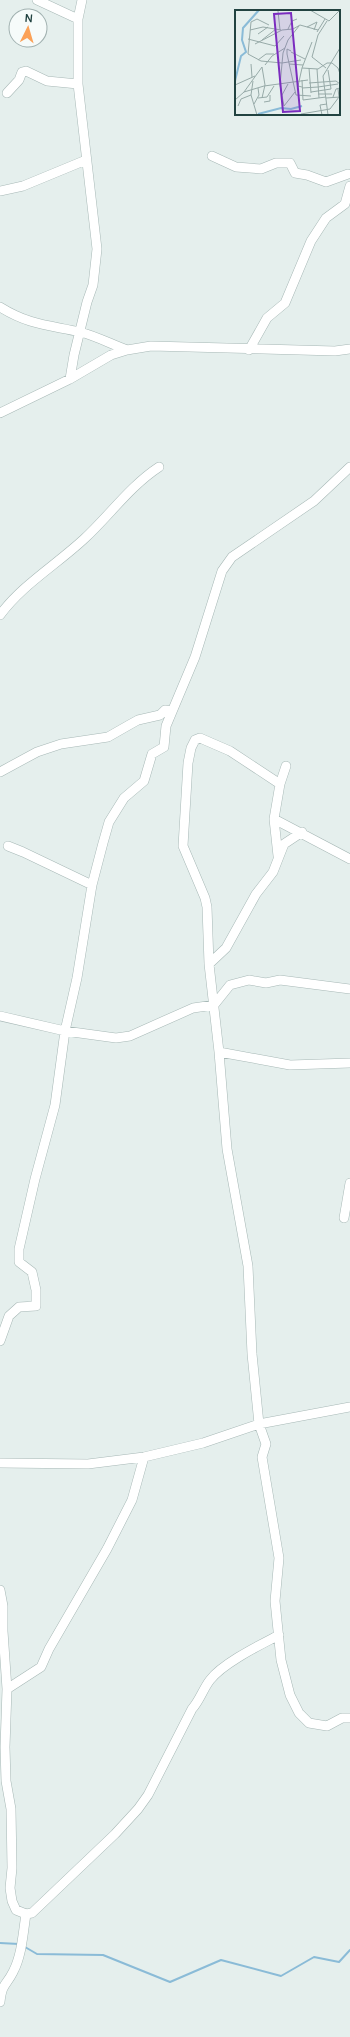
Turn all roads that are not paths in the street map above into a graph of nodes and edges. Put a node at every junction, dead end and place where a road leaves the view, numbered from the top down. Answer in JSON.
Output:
{"nodes":[{"id":1,"x":37,"y":0,"type":"edge"},
{"id":2,"x":82,"y":0,"type":"edge"},
{"id":3,"x":78,"y":19,"type":"junction"},
{"id":4,"x":78,"y":84,"type":"junction"},
{"id":5,"x":7,"y":93,"type":"dead end"},
{"id":6,"x":212,"y":156,"type":"dead end"},
{"id":7,"x":86,"y":160,"type":"junction"},
{"id":8,"x":349,"y":173,"type":"edge"},
{"id":9,"x":350,"y":185,"type":"edge"},
{"id":10,"x":0,"y":191,"type":"edge"},
{"id":11,"x":348,"y":205,"type":"edge"},
{"id":12,"x":0,"y":306,"type":"edge"},
{"id":13,"x":81,"y":332,"type":"junction"},
{"id":14,"x":350,"y":349,"type":"edge"},
{"id":15,"x":127,"y":350,"type":"junction"},
{"id":16,"x":248,"y":350,"type":"junction"},
{"id":17,"x":70,"y":380,"type":"junction"},
{"id":18,"x":0,"y":413,"type":"edge"},
{"id":19,"x":159,"y":467,"type":"dead end"},
{"id":20,"x":350,"y":468,"type":"edge"},
{"id":21,"x":0,"y":615,"type":"edge"},
{"id":22,"x":172,"y":711,"type":"junction"},
{"id":23,"x":286,"y":766,"type":"dead end"},
{"id":24,"x":0,"y":772,"type":"edge"},
{"id":25,"x":280,"y":784,"type":"junction"},
{"id":26,"x":274,"y":819,"type":"junction"},
{"id":27,"x":302,"y":832,"type":"junction"},
{"id":28,"x":8,"y":846,"type":"dead end"},
{"id":29,"x":350,"y":859,"type":"edge"},
{"id":30,"x":279,"y":860,"type":"junction"},
{"id":31,"x":92,"y":885,"type":"junction"},
{"id":32,"x":209,"y":964,"type":"junction"},
{"id":33,"x":350,"y":989,"type":"edge"},
{"id":34,"x":214,"y":1005,"type":"junction"},
{"id":35,"x":0,"y":1016,"type":"edge"},
{"id":36,"x":65,"y":1031,"type":"junction"},
{"id":37,"x":219,"y":1052,"type":"junction"},
{"id":38,"x":350,"y":1063,"type":"edge"},
{"id":39,"x":350,"y":1184,"type":"edge"},
{"id":40,"x":344,"y":1218,"type":"dead end"},
{"id":41,"x":0,"y":1341,"type":"edge"},
{"id":42,"x":350,"y":1407,"type":"edge"},
{"id":43,"x":259,"y":1424,"type":"junction"},
{"id":44,"x":144,"y":1457,"type":"junction"},
{"id":45,"x":0,"y":1464,"type":"edge"},
{"id":46,"x":0,"y":1590,"type":"edge"},
{"id":47,"x":279,"y":1634,"type":"junction"},
{"id":48,"x":8,"y":1689,"type":"junction"},
{"id":49,"x":350,"y":1718,"type":"edge"},
{"id":50,"x":26,"y":1914,"type":"junction"},
{"id":51,"x":0,"y":2002,"type":"edge"}],
"edges":[{"from":1,"to":3,"type":"street"},
{"from":2,"to":3,"type":"street"},
{"from":3,"to":4,"type":"street"},
{"from":4,"to":5,"type":"street"},
{"from":4,"to":7,"type":"street"},
{"from":6,"to":8,"type":"street"},
{"from":7,"to":10,"type":"street"},
{"from":7,"to":13,"type":"street"},
{"from":8,"to":9,"type":"street"},
{"from":9,"to":11,"type":"street"},
{"from":11,"to":16,"type":"street"},
{"from":12,"to":13,"type":"street"},
{"from":13,"to":15,"type":"street"},
{"from":13,"to":17,"type":"street"},
{"from":14,"to":16,"type":"street"},
{"from":15,"to":16,"type":"street"},
{"from":15,"to":17,"type":"street"},
{"from":17,"to":18,"type":"street"},
{"from":19,"to":21,"type":"street"},
{"from":20,"to":22,"type":"street"},
{"from":22,"to":24,"type":"street"},
{"from":22,"to":31,"type":"street"},
{"from":23,"to":25,"type":"street"},
{"from":25,"to":26,"type":"street"},
{"from":25,"to":32,"type":"street"},
{"from":26,"to":27,"type":"street"},
{"from":26,"to":30,"type":"street"},
{"from":27,"to":29,"type":"street"},
{"from":27,"to":30,"type":"street"},
{"from":28,"to":31,"type":"street"},
{"from":30,"to":32,"type":"street"},
{"from":31,"to":36,"type":"street"},
{"from":32,"to":34,"type":"street"},
{"from":33,"to":34,"type":"street"},
{"from":34,"to":36,"type":"street"},
{"from":34,"to":37,"type":"street"},
{"from":35,"to":36,"type":"street"},
{"from":36,"to":41,"type":"street"},
{"from":37,"to":38,"type":"street"},
{"from":37,"to":43,"type":"street"},
{"from":39,"to":40,"type":"street"},
{"from":42,"to":43,"type":"street"},
{"from":43,"to":44,"type":"street"},
{"from":43,"to":47,"type":"street"},
{"from":44,"to":45,"type":"street"},
{"from":44,"to":48,"type":"street"},
{"from":46,"to":48,"type":"street"},
{"from":47,"to":49,"type":"street"},
{"from":47,"to":50,"type":"street"},
{"from":48,"to":50,"type":"street"},
{"from":50,"to":51,"type":"street"}]}
